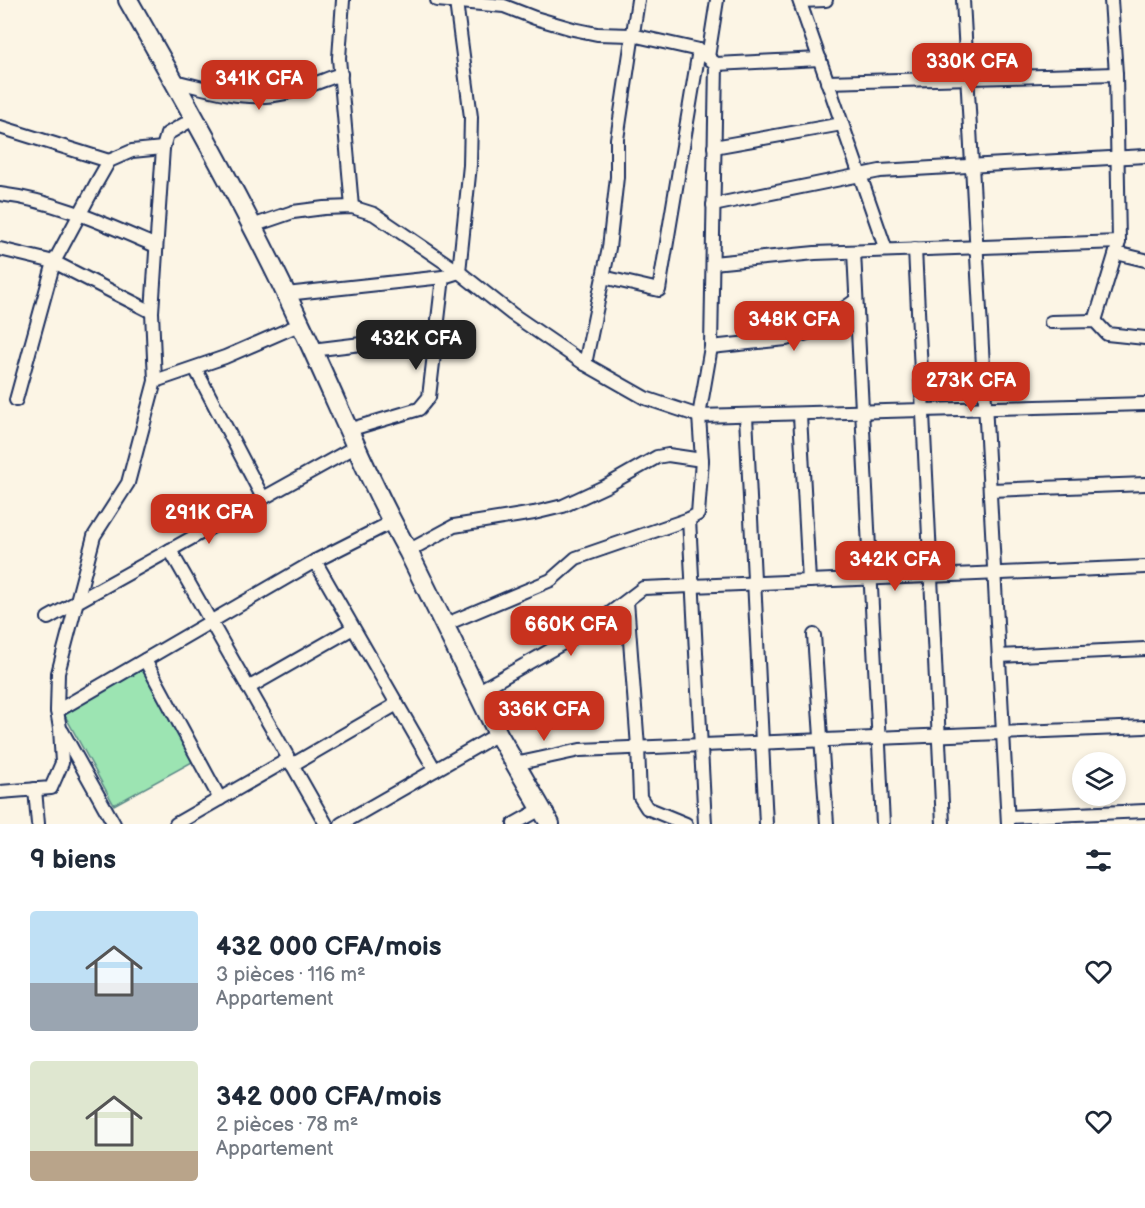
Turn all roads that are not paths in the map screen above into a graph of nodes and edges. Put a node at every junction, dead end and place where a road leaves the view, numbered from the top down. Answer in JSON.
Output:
{"nodes":[{"id":1,"x":129,"y":0,"type":"edge"},
{"id":2,"x":344,"y":0,"type":"edge"},
{"id":3,"x":437,"y":0,"type":"edge"},
{"id":4,"x":638,"y":0,"type":"edge"},
{"id":5,"x":717,"y":0,"type":"edge"},
{"id":6,"x":800,"y":0,"type":"edge"},
{"id":7,"x":826,"y":0,"type":"edge"},
{"id":8,"x":963,"y":0,"type":"edge"},
{"id":9,"x":1111,"y":0,"type":"edge"},
{"id":10,"x":456,"y":2,"type":"junction"},
{"id":11,"x":632,"y":35,"type":"junction"},
{"id":12,"x":707,"y":57,"type":"junction"},
{"id":13,"x":820,"y":59,"type":"junction"},
{"id":14,"x":341,"y":74,"type":"junction"},
{"id":15,"x":1116,"y":74,"type":"junction"},
{"id":16,"x":967,"y":79,"type":"junction"},
{"id":17,"x":174,"y":81,"type":"junction"},
{"id":18,"x":828,"y":82,"type":"junction"},
{"id":19,"x":195,"y":118,"type":"junction"},
{"id":20,"x":842,"y":124,"type":"junction"},
{"id":21,"x":0,"y":127,"type":"edge"},
{"id":22,"x":714,"y":147,"type":"junction"},
{"id":23,"x":163,"y":148,"type":"junction"},
{"id":24,"x":1145,"y":156,"type":"edge"},
{"id":25,"x":1117,"y":158,"type":"junction"},
{"id":26,"x":110,"y":161,"type":"junction"},
{"id":27,"x":972,"y":165,"type":"junction"},
{"id":28,"x":859,"y":174,"type":"junction"},
{"id":29,"x":0,"y":195,"type":"edge"},
{"id":30,"x":713,"y":205,"type":"junction"},
{"id":31,"x":351,"y":207,"type":"junction"},
{"id":32,"x":80,"y":213,"type":"junction"},
{"id":33,"x":252,"y":226,"type":"junction"},
{"id":34,"x":156,"y":246,"type":"junction"},
{"id":35,"x":976,"y":247,"type":"junction"},
{"id":36,"x":1117,"y":247,"type":"junction"},
{"id":37,"x":0,"y":249,"type":"edge"},
{"id":38,"x":915,"y":249,"type":"junction"},
{"id":39,"x":886,"y":250,"type":"junction"},
{"id":40,"x":854,"y":252,"type":"junction"},
{"id":41,"x":1145,"y":260,"type":"edge"},
{"id":42,"x":54,"y":262,"type":"junction"},
{"id":43,"x":712,"y":263,"type":"junction"},
{"id":44,"x":459,"y":272,"type":"junction"},
{"id":45,"x":603,"y":277,"type":"junction"},
{"id":46,"x":443,"y":278,"type":"junction"},
{"id":47,"x":286,"y":294,"type":"junction"},
{"id":48,"x":856,"y":300,"type":"junction"},
{"id":49,"x":152,"y":312,"type":"junction"},
{"id":50,"x":1095,"y":321,"type":"junction"},
{"id":51,"x":1051,"y":322,"type":"dead end"},
{"id":52,"x":301,"y":324,"type":"junction"},
{"id":53,"x":435,"y":335,"type":"junction"},
{"id":54,"x":1145,"y":338,"type":"edge"},
{"id":55,"x":711,"y":347,"type":"junction"},
{"id":56,"x":312,"y":350,"type":"junction"},
{"id":57,"x":585,"y":364,"type":"junction"},
{"id":58,"x":195,"y":368,"type":"junction"},
{"id":59,"x":155,"y":381,"type":"junction"},
{"id":60,"x":16,"y":400,"type":"dead end"},
{"id":61,"x":1145,"y":404,"type":"edge"},
{"id":62,"x":986,"y":408,"type":"junction"},
{"id":63,"x":923,"y":410,"type":"junction"},
{"id":64,"x":862,"y":412,"type":"junction"},
{"id":65,"x":800,"y":415,"type":"junction"},
{"id":66,"x":699,"y":416,"type":"junction"},
{"id":67,"x":746,"y":416,"type":"junction"},
{"id":68,"x":348,"y":430,"type":"junction"},
{"id":69,"x":355,"y":447,"type":"junction"},
{"id":70,"x":702,"y":460,"type":"junction"},
{"id":71,"x":1145,"y":484,"type":"edge"},
{"id":72,"x":990,"y":490,"type":"junction"},
{"id":73,"x":262,"y":498,"type":"junction"},
{"id":74,"x":689,"y":519,"type":"junction"},
{"id":75,"x":392,"y":522,"type":"junction"},
{"id":76,"x":170,"y":550,"type":"junction"},
{"id":77,"x":408,"y":551,"type":"junction"},
{"id":78,"x":315,"y":561,"type":"junction"},
{"id":79,"x":1145,"y":567,"type":"edge"},
{"id":80,"x":995,"y":573,"type":"junction"},
{"id":81,"x":931,"y":576,"type":"junction"},
{"id":82,"x":871,"y":578,"type":"junction"},
{"id":83,"x":809,"y":581,"type":"junction"},
{"id":84,"x":754,"y":583,"type":"junction"},
{"id":85,"x":693,"y":586,"type":"junction"},
{"id":86,"x":77,"y":601,"type":"junction"},
{"id":87,"x":627,"y":601,"type":"junction"},
{"id":88,"x":48,"y":618,"type":"dead end"},
{"id":89,"x":210,"y":621,"type":"junction"},
{"id":90,"x":444,"y":625,"type":"junction"},
{"id":91,"x":353,"y":627,"type":"junction"},
{"id":92,"x":814,"y":635,"type":"dead end"},
{"id":93,"x":1145,"y":650,"type":"edge"},
{"id":94,"x":999,"y":656,"type":"junction"},
{"id":95,"x":145,"y":660,"type":"junction"},
{"id":96,"x":248,"y":688,"type":"junction"},
{"id":97,"x":477,"y":692,"type":"junction"},
{"id":98,"x":397,"y":704,"type":"junction"},
{"id":99,"x":57,"y":711,"type":"junction"},
{"id":100,"x":1145,"y":727,"type":"edge"},
{"id":101,"x":60,"y":728,"type":"junction"},
{"id":102,"x":1003,"y":733,"type":"junction"},
{"id":103,"x":498,"y":734,"type":"junction"},
{"id":104,"x":938,"y":735,"type":"junction"},
{"id":105,"x":879,"y":738,"type":"junction"},
{"id":106,"x":821,"y":740,"type":"junction"},
{"id":107,"x":762,"y":742,"type":"junction"},
{"id":108,"x":701,"y":745,"type":"junction"},
{"id":109,"x":638,"y":747,"type":"junction"},
{"id":110,"x":291,"y":762,"type":"junction"},
{"id":111,"x":515,"y":764,"type":"junction"},
{"id":112,"x":435,"y":770,"type":"junction"},
{"id":113,"x":35,"y":789,"type":"junction"},
{"id":114,"x":0,"y":792,"type":"edge"},
{"id":115,"x":220,"y":799,"type":"junction"},
{"id":116,"x":1145,"y":811,"type":"edge"},
{"id":117,"x":545,"y":816,"type":"edge"},
{"id":118,"x":1008,"y":821,"type":"edge"},
{"id":119,"x":38,"y":824,"type":"edge"},
{"id":120,"x":114,"y":824,"type":"edge"},
{"id":121,"x":176,"y":824,"type":"edge"},
{"id":122,"x":326,"y":824,"type":"edge"},
{"id":123,"x":341,"y":824,"type":"edge"},
{"id":124,"x":514,"y":824,"type":"edge"},
{"id":125,"x":686,"y":824,"type":"edge"},
{"id":126,"x":705,"y":824,"type":"edge"},
{"id":127,"x":766,"y":824,"type":"edge"},
{"id":128,"x":826,"y":824,"type":"edge"},
{"id":129,"x":883,"y":824,"type":"edge"},
{"id":130,"x":943,"y":824,"type":"edge"}],
"edges":[{"from":1,"to":17,"type":"main road"},
{"from":2,"to":14,"type":"street"},
{"from":3,"to":10,"type":"street"},
{"from":4,"to":11,"type":"street"},
{"from":5,"to":12,"type":"street"},
{"from":6,"to":7,"type":"street"},
{"from":6,"to":13,"type":"street"},
{"from":8,"to":16,"type":"street"},
{"from":9,"to":15,"type":"street"},
{"from":10,"to":11,"type":"street"},
{"from":10,"to":44,"type":"street"},
{"from":11,"to":12,"type":"street"},
{"from":11,"to":45,"type":"street"},
{"from":12,"to":13,"type":"street"},
{"from":12,"to":22,"type":"street"},
{"from":12,"to":45,"type":"street"},
{"from":13,"to":18,"type":"street"},
{"from":14,"to":17,"type":"street"},
{"from":14,"to":31,"type":"street"},
{"from":15,"to":16,"type":"street"},
{"from":15,"to":25,"type":"street"},
{"from":16,"to":18,"type":"street"},
{"from":16,"to":27,"type":"street"},
{"from":17,"to":19,"type":"main road"},
{"from":18,"to":20,"type":"street"},
{"from":19,"to":23,"type":"street"},
{"from":19,"to":33,"type":"main road"},
{"from":20,"to":22,"type":"street"},
{"from":20,"to":28,"type":"street"},
{"from":21,"to":26,"type":"street"},
{"from":22,"to":30,"type":"street"},
{"from":23,"to":26,"type":"street"},
{"from":23,"to":34,"type":"street"},
{"from":24,"to":25,"type":"street"},
{"from":25,"to":27,"type":"street"},
{"from":25,"to":36,"type":"street"},
{"from":26,"to":32,"type":"street"},
{"from":27,"to":28,"type":"street"},
{"from":27,"to":35,"type":"street"},
{"from":28,"to":30,"type":"street"},
{"from":28,"to":39,"type":"street"},
{"from":29,"to":32,"type":"street"},
{"from":30,"to":43,"type":"street"},
{"from":31,"to":33,"type":"street"},
{"from":31,"to":44,"type":"street"},
{"from":32,"to":34,"type":"street"},
{"from":32,"to":42,"type":"street"},
{"from":33,"to":47,"type":"main road"},
{"from":34,"to":49,"type":"street"},
{"from":35,"to":36,"type":"street"},
{"from":35,"to":38,"type":"street"},
{"from":35,"to":62,"type":"street"},
{"from":36,"to":41,"type":"street"},
{"from":36,"to":50,"type":"street"},
{"from":37,"to":42,"type":"street"},
{"from":38,"to":39,"type":"street"},
{"from":38,"to":63,"type":"street"},
{"from":39,"to":40,"type":"street"},
{"from":40,"to":43,"type":"street"},
{"from":40,"to":48,"type":"street"},
{"from":42,"to":49,"type":"street"},
{"from":42,"to":60,"type":"street"},
{"from":43,"to":55,"type":"street"},
{"from":44,"to":46,"type":"street"},
{"from":44,"to":57,"type":"street"},
{"from":45,"to":57,"type":"street"},
{"from":46,"to":47,"type":"street"},
{"from":46,"to":53,"type":"street"},
{"from":47,"to":52,"type":"main road"},
{"from":48,"to":55,"type":"street"},
{"from":48,"to":64,"type":"street"},
{"from":49,"to":59,"type":"street"},
{"from":50,"to":51,"type":"street"},
{"from":50,"to":54,"type":"street"},
{"from":52,"to":56,"type":"main road"},
{"from":52,"to":58,"type":"street"},
{"from":53,"to":56,"type":"street"},
{"from":53,"to":68,"type":"street"},
{"from":55,"to":66,"type":"street"},
{"from":56,"to":68,"type":"main road"},
{"from":57,"to":66,"type":"street"},
{"from":58,"to":59,"type":"street"},
{"from":58,"to":73,"type":"street"},
{"from":59,"to":86,"type":"street"},
{"from":61,"to":62,"type":"street"},
{"from":62,"to":63,"type":"street"},
{"from":62,"to":72,"type":"street"},
{"from":63,"to":64,"type":"street"},
{"from":63,"to":81,"type":"street"},
{"from":64,"to":65,"type":"street"},
{"from":64,"to":82,"type":"street"},
{"from":65,"to":67,"type":"street"},
{"from":65,"to":83,"type":"street"},
{"from":66,"to":67,"type":"street"},
{"from":66,"to":70,"type":"street"},
{"from":67,"to":84,"type":"street"},
{"from":68,"to":69,"type":"main road"},
{"from":69,"to":73,"type":"street"},
{"from":69,"to":75,"type":"main road"},
{"from":70,"to":74,"type":"street"},
{"from":70,"to":77,"type":"street"},
{"from":71,"to":72,"type":"street"},
{"from":72,"to":80,"type":"street"},
{"from":73,"to":76,"type":"street"},
{"from":74,"to":85,"type":"street"},
{"from":74,"to":90,"type":"street"},
{"from":75,"to":77,"type":"main road"},
{"from":75,"to":78,"type":"street"},
{"from":76,"to":86,"type":"street"},
{"from":76,"to":89,"type":"street"},
{"from":77,"to":90,"type":"main road"},
{"from":78,"to":89,"type":"street"},
{"from":78,"to":91,"type":"street"},
{"from":79,"to":80,"type":"street"},
{"from":80,"to":81,"type":"street"},
{"from":80,"to":94,"type":"street"},
{"from":81,"to":82,"type":"street"},
{"from":81,"to":104,"type":"street"},
{"from":82,"to":83,"type":"street"},
{"from":82,"to":105,"type":"street"},
{"from":83,"to":84,"type":"street"},
{"from":84,"to":85,"type":"street"},
{"from":84,"to":107,"type":"street"},
{"from":85,"to":87,"type":"street"},
{"from":85,"to":108,"type":"street"},
{"from":86,"to":88,"type":"street"},
{"from":86,"to":99,"type":"street"},
{"from":87,"to":97,"type":"street"},
{"from":87,"to":109,"type":"street"},
{"from":89,"to":95,"type":"street"},
{"from":89,"to":96,"type":"street"},
{"from":90,"to":97,"type":"main road"},
{"from":91,"to":96,"type":"street"},
{"from":91,"to":98,"type":"street"},
{"from":92,"to":106,"type":"street"},
{"from":93,"to":94,"type":"street"},
{"from":94,"to":102,"type":"street"},
{"from":95,"to":99,"type":"street"},
{"from":95,"to":115,"type":"street"},
{"from":96,"to":110,"type":"street"},
{"from":97,"to":103,"type":"main road"},
{"from":98,"to":110,"type":"street"},
{"from":98,"to":112,"type":"street"},
{"from":99,"to":101,"type":"street"},
{"from":100,"to":102,"type":"street"},
{"from":101,"to":113,"type":"street"},
{"from":101,"to":120,"type":"street"},
{"from":102,"to":104,"type":"street"},
{"from":102,"to":118,"type":"street"},
{"from":103,"to":111,"type":"main road"},
{"from":103,"to":112,"type":"street"},
{"from":104,"to":105,"type":"street"},
{"from":104,"to":130,"type":"street"},
{"from":105,"to":106,"type":"street"},
{"from":105,"to":129,"type":"street"},
{"from":106,"to":107,"type":"street"},
{"from":106,"to":128,"type":"street"},
{"from":107,"to":108,"type":"street"},
{"from":107,"to":127,"type":"street"},
{"from":108,"to":109,"type":"street"},
{"from":108,"to":126,"type":"street"},
{"from":109,"to":111,"type":"street"},
{"from":109,"to":125,"type":"street"},
{"from":110,"to":115,"type":"street"},
{"from":110,"to":122,"type":"street"},
{"from":111,"to":117,"type":"main road"},
{"from":112,"to":123,"type":"street"},
{"from":113,"to":114,"type":"street"},
{"from":113,"to":119,"type":"street"},
{"from":115,"to":121,"type":"street"},
{"from":116,"to":118,"type":"street"},
{"from":117,"to":124,"type":"street"}]}
